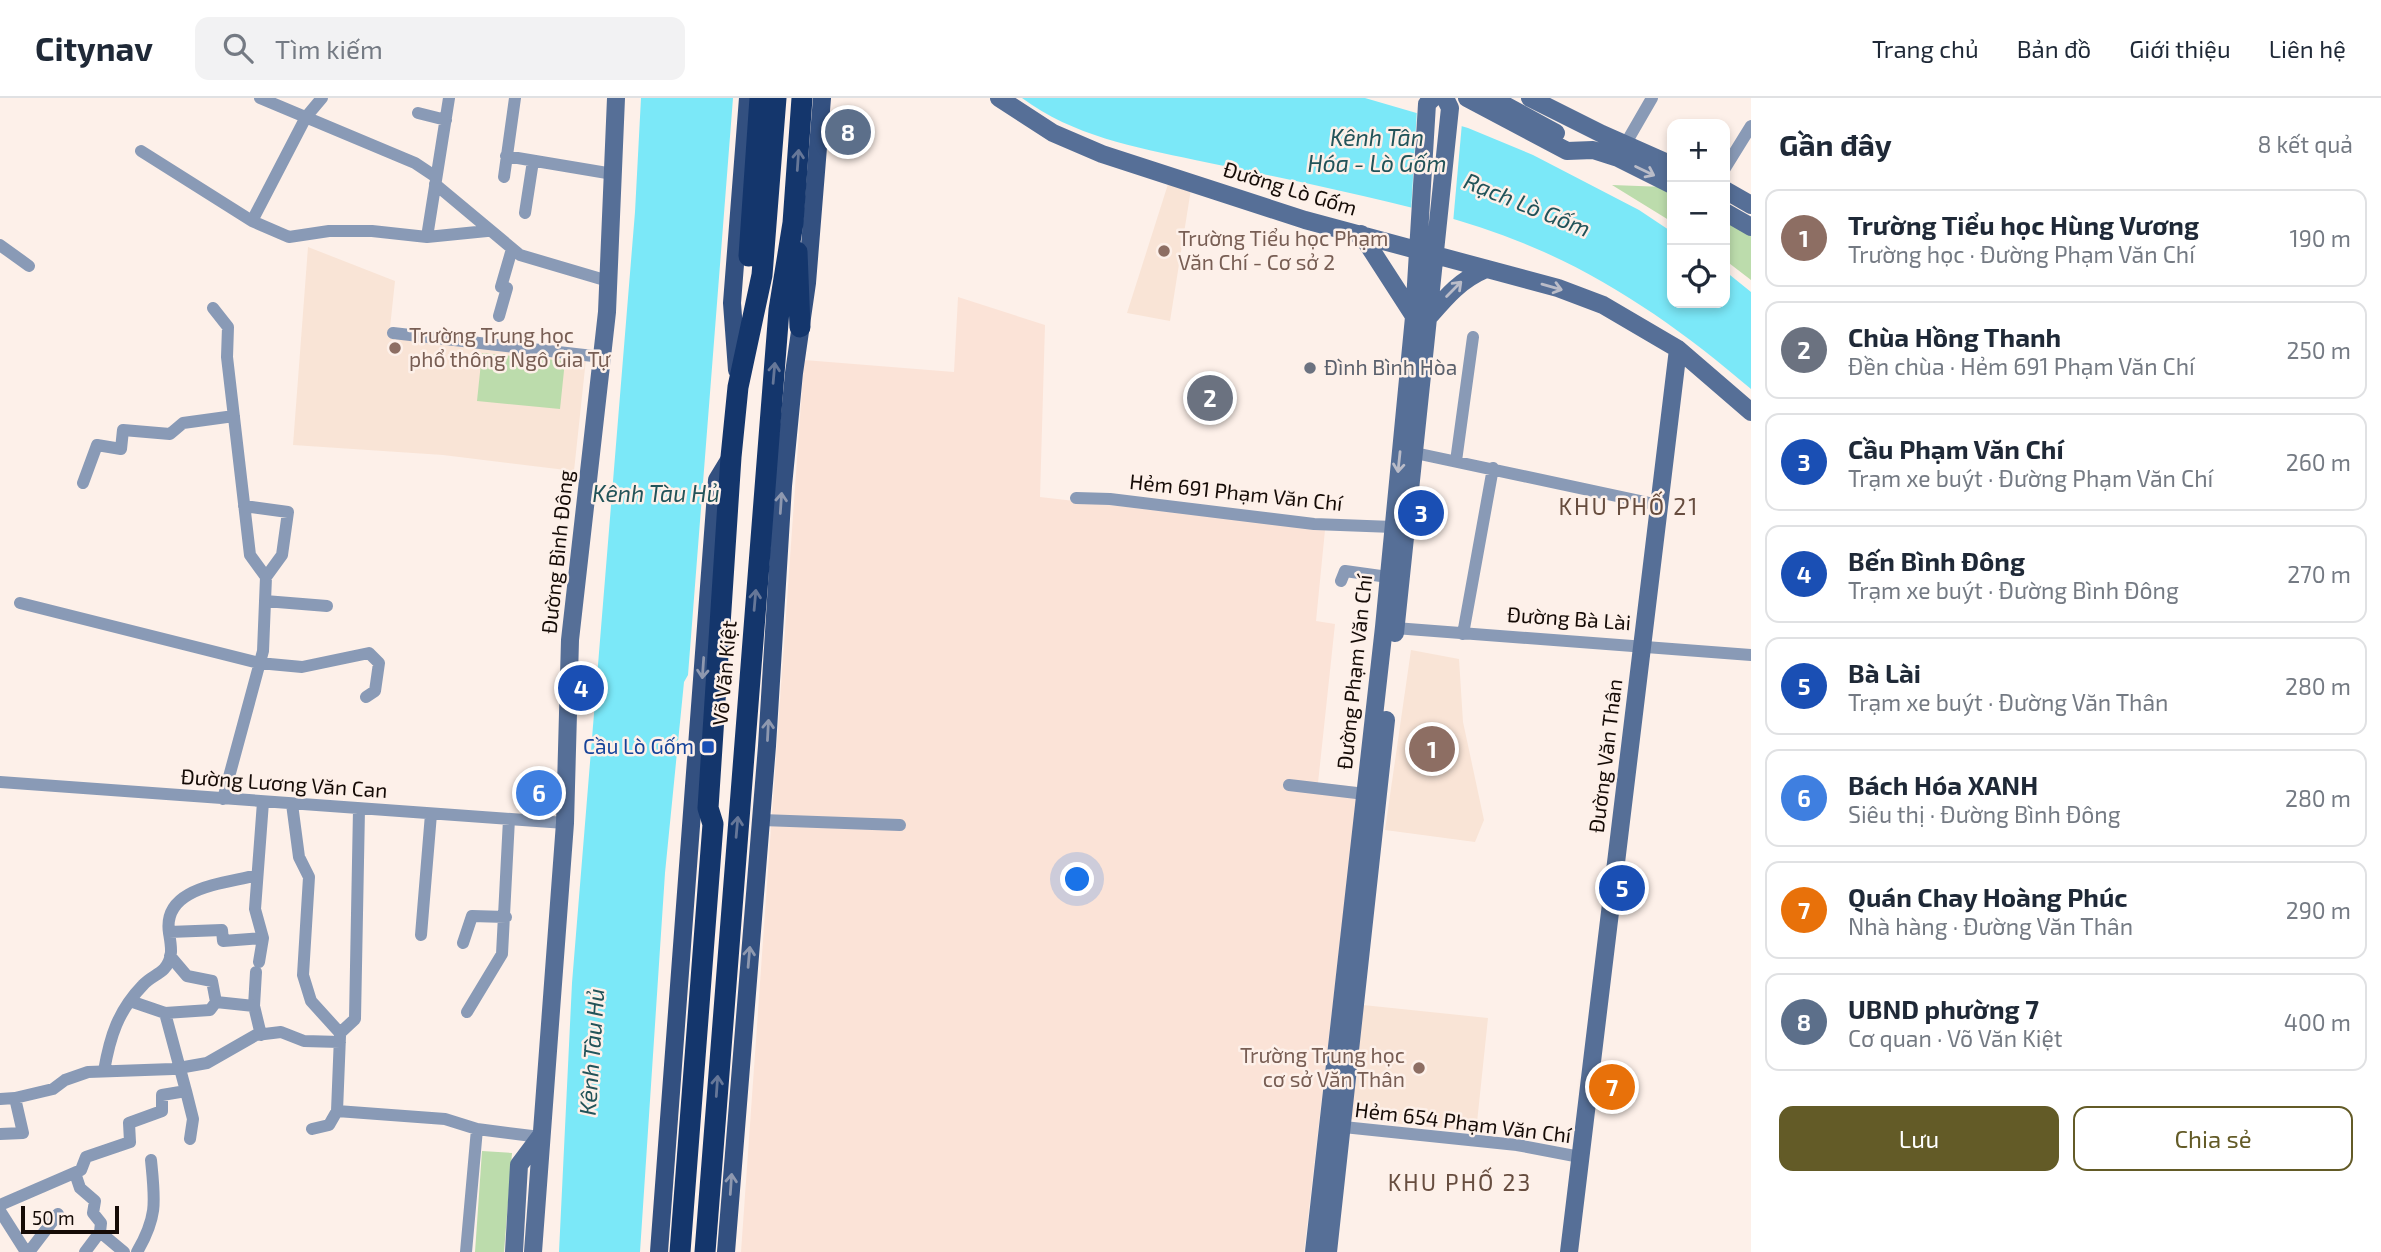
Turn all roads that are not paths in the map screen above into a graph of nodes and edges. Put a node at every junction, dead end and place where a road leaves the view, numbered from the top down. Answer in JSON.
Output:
{"nodes":[{"id":1,"x":260,"y":98,"type":"edge"},
{"id":2,"x":322,"y":98,"type":"edge"},
{"id":3,"x":449,"y":98,"type":"edge"},
{"id":4,"x":515,"y":98,"type":"edge"},
{"id":5,"x":615,"y":98,"type":"edge"},
{"id":6,"x":748,"y":98,"type":"edge"},
{"id":7,"x":760,"y":98,"type":"edge"},
{"id":8,"x":776,"y":98,"type":"edge"},
{"id":9,"x":802,"y":98,"type":"edge"},
{"id":10,"x":822,"y":98,"type":"edge"},
{"id":11,"x":999,"y":98,"type":"edge"},
{"id":12,"x":1467,"y":98,"type":"edge"},
{"id":13,"x":1492,"y":98,"type":"edge"},
{"id":14,"x":1516,"y":98,"type":"edge"},
{"id":15,"x":1530,"y":98,"type":"edge"},
{"id":16,"x":1550,"y":98,"type":"edge"},
{"id":17,"x":1651,"y":98,"type":"edge"},
{"id":18,"x":1439,"y":102,"type":"edge"},
{"id":19,"x":418,"y":113,"type":"dead end"},
{"id":20,"x":306,"y":117,"type":"junction"},
{"id":21,"x":446,"y":120,"type":"junction"},
{"id":22,"x":1751,"y":126,"type":"edge"},
{"id":23,"x":1597,"y":142,"type":"junction"},
{"id":24,"x":1626,"y":143,"type":"junction"},
{"id":25,"x":141,"y":151,"type":"dead end"},
{"id":26,"x":506,"y":156,"type":"junction"},
{"id":27,"x":533,"y":160,"type":"junction"},
{"id":28,"x":1730,"y":160,"type":"edge"},
{"id":29,"x":1667,"y":163,"type":"edge"},
{"id":30,"x":612,"y":174,"type":"junction"},
{"id":31,"x":504,"y":177,"type":"dead end"},
{"id":32,"x":435,"y":181,"type":"junction"},
{"id":33,"x":1667,"y":182,"type":"edge"},
{"id":34,"x":1730,"y":193,"type":"edge"},
{"id":35,"x":1751,"y":205,"type":"edge"},
{"id":36,"x":525,"y":213,"type":"dead end"},
{"id":37,"x":1730,"y":215,"type":"edge"},
{"id":38,"x":252,"y":221,"type":"junction"},
{"id":39,"x":793,"y":223,"type":"junction"},
{"id":40,"x":1751,"y":227,"type":"edge"},
{"id":41,"x":487,"y":230,"type":"junction"},
{"id":42,"x":1361,"y":234,"type":"junction"},
{"id":43,"x":427,"y":237,"type":"junction"},
{"id":44,"x":0,"y":245,"type":"edge"},
{"id":45,"x":512,"y":249,"type":"junction"},
{"id":46,"x":1416,"y":249,"type":"junction"},
{"id":47,"x":1435,"y":255,"type":"junction"},
{"id":48,"x":29,"y":266,"type":"dead end"},
{"id":49,"x":1486,"y":269,"type":"junction"},
{"id":50,"x":608,"y":281,"type":"junction"},
{"id":51,"x":213,"y":308,"type":"dead end"},
{"id":52,"x":499,"y":316,"type":"dead end"},
{"id":53,"x":1421,"y":318,"type":"junction"},
{"id":54,"x":800,"y":327,"type":"junction"},
{"id":55,"x":393,"y":333,"type":"dead end"},
{"id":56,"x":1473,"y":337,"type":"dead end"},
{"id":57,"x":1678,"y":349,"type":"junction"},
{"id":58,"x":602,"y":356,"type":"junction"},
{"id":59,"x":738,"y":387,"type":"junction"},
{"id":60,"x":1751,"y":412,"type":"edge"},
{"id":61,"x":234,"y":416,"type":"junction"},
{"id":62,"x":1415,"y":453,"type":"junction"},
{"id":63,"x":731,"y":457,"type":"junction"},
{"id":64,"x":1456,"y":461,"type":"junction"},
{"id":65,"x":1493,"y":468,"type":"junction"},
{"id":66,"x":83,"y":483,"type":"dead end"},
{"id":67,"x":1076,"y":498,"type":"dead end"},
{"id":68,"x":1659,"y":505,"type":"junction"},
{"id":69,"x":244,"y":506,"type":"junction"},
{"id":70,"x":1393,"y":527,"type":"junction"},
{"id":71,"x":266,"y":577,"type":"junction"},
{"id":72,"x":1388,"y":577,"type":"junction"},
{"id":73,"x":1341,"y":581,"type":"dead end"},
{"id":74,"x":265,"y":601,"type":"junction"},
{"id":75,"x":20,"y":603,"type":"dead end"},
{"id":76,"x":327,"y":606,"type":"dead end"},
{"id":77,"x":1389,"y":628,"type":"junction"},
{"id":78,"x":1463,"y":634,"type":"junction"},
{"id":79,"x":1640,"y":647,"type":"junction"},
{"id":80,"x":1751,"y":655,"type":"edge"},
{"id":81,"x":259,"y":663,"type":"junction"},
{"id":82,"x":366,"y":697,"type":"dead end"},
{"id":83,"x":0,"y":782,"type":"edge"},
{"id":84,"x":1289,"y":785,"type":"dead end"},
{"id":85,"x":1365,"y":794,"type":"junction"},
{"id":86,"x":223,"y":799,"type":"junction"},
{"id":87,"x":263,"y":802,"type":"junction"},
{"id":88,"x":292,"y":804,"type":"junction"},
{"id":89,"x":708,"y":808,"type":"junction"},
{"id":90,"x":359,"y":809,"type":"junction"},
{"id":91,"x":431,"y":814,"type":"junction"},
{"id":92,"x":509,"y":819,"type":"junction"},
{"id":93,"x":761,"y":820,"type":"junction"},
{"id":94,"x":565,"y":823,"type":"junction"},
{"id":95,"x":901,"y":825,"type":"dead end"},
{"id":96,"x":257,"y":876,"type":"junction"},
{"id":97,"x":506,"y":917,"type":"junction"},
{"id":98,"x":169,"y":932,"type":"junction"},
{"id":99,"x":421,"y":935,"type":"dead end"},
{"id":100,"x":263,"y":937,"type":"junction"},
{"id":101,"x":463,"y":943,"type":"dead end"},
{"id":102,"x":170,"y":956,"type":"junction"},
{"id":103,"x":130,"y":1001,"type":"junction"},
{"id":104,"x":216,"y":1002,"type":"junction"},
{"id":105,"x":254,"y":1006,"type":"junction"},
{"id":106,"x":467,"y":1012,"type":"dead end"},
{"id":107,"x":166,"y":1013,"type":"junction"},
{"id":108,"x":261,"y":1035,"type":"junction"},
{"id":109,"x":340,"y":1037,"type":"junction"},
{"id":110,"x":178,"y":1068,"type":"junction"},
{"id":111,"x":104,"y":1071,"type":"junction"},
{"id":112,"x":186,"y":1091,"type":"junction"},
{"id":113,"x":15,"y":1098,"type":"junction"},
{"id":114,"x":0,"y":1099,"type":"edge"},
{"id":115,"x":337,"y":1111,"type":"junction"},
{"id":116,"x":1335,"y":1126,"type":"junction"},
{"id":117,"x":312,"y":1129,"type":"dead end"},
{"id":118,"x":477,"y":1129,"type":"junction"},
{"id":119,"x":0,"y":1134,"type":"edge"},
{"id":120,"x":540,"y":1137,"type":"junction"},
{"id":121,"x":190,"y":1139,"type":"dead end"},
{"id":122,"x":1580,"y":1157,"type":"junction"},
{"id":123,"x":151,"y":1160,"type":"dead end"},
{"id":124,"x":78,"y":1171,"type":"junction"},
{"id":125,"x":0,"y":1205,"type":"edge"},
{"id":126,"x":0,"y":1211,"type":"edge"},
{"id":127,"x":58,"y":1214,"type":"dead end"},
{"id":128,"x":100,"y":1232,"type":"junction"},
{"id":129,"x":27,"y":1252,"type":"edge"},
{"id":130,"x":85,"y":1252,"type":"edge"},
{"id":131,"x":124,"y":1252,"type":"edge"},
{"id":132,"x":137,"y":1252,"type":"edge"},
{"id":133,"x":466,"y":1252,"type":"edge"},
{"id":134,"x":514,"y":1252,"type":"edge"},
{"id":135,"x":533,"y":1252,"type":"edge"},
{"id":136,"x":659,"y":1252,"type":"edge"},
{"id":137,"x":669,"y":1252,"type":"edge"},
{"id":138,"x":680,"y":1252,"type":"edge"},
{"id":139,"x":705,"y":1252,"type":"edge"},
{"id":140,"x":726,"y":1252,"type":"edge"},
{"id":141,"x":1314,"y":1252,"type":"edge"},
{"id":142,"x":1328,"y":1252,"type":"edge"},
{"id":143,"x":1569,"y":1252,"type":"edge"}],
"edges":[{"from":1,"to":20,"type":"street"},
{"from":2,"to":20,"type":"street"},
{"from":3,"to":21,"type":"street"},
{"from":4,"to":26,"type":"street"},
{"from":5,"to":30,"type":"main road","name":"Đường Bình Đông"},
{"from":6,"to":59,"type":"main road"},
{"from":7,"to":59,"type":"highway"},
{"from":8,"to":59,"type":"highway","name":"Võ Văn Kiệt"},
{"from":39,"to":9,"type":"highway","name":"Võ Văn Kiệt","one_way":true},
{"from":10,"to":54,"type":"main road"},
{"from":11,"to":42,"type":"main road","name":"Đường Lò Gốm"},
{"from":12,"to":23,"type":"main road"},
{"from":13,"to":23,"type":"main road"},
{"from":14,"to":23,"type":"main road"},
{"from":15,"to":23,"type":"main road"},
{"from":16,"to":23,"type":"main road"},
{"from":17,"to":24,"type":"street"},
{"from":18,"to":46,"type":"main road","name":"Đường Phạm Văn Chí"},
{"from":18,"to":47,"type":"main road","name":"Đường Phạm Văn Chí"},
{"from":19,"to":21,"type":"street"},
{"from":20,"to":32,"type":"street"},
{"from":20,"to":38,"type":"street"},
{"from":21,"to":32,"type":"street"},
{"from":22,"to":28,"type":"street"},
{"from":23,"to":24,"type":"main road"},
{"from":23,"to":33,"type":"main road","one_way":true},
{"from":24,"to":29,"type":"main road"},
{"from":25,"to":38,"type":"street"},
{"from":26,"to":27,"type":"street"},
{"from":26,"to":31,"type":"street"},
{"from":27,"to":30,"type":"street"},
{"from":27,"to":36,"type":"street"},
{"from":30,"to":50,"type":"main road","name":"Đường Bình Đông"},
{"from":32,"to":41,"type":"street"},
{"from":32,"to":43,"type":"street"},
{"from":34,"to":35,"type":"main road"},
{"from":37,"to":40,"type":"main road"},
{"from":38,"to":43,"type":"street"},
{"from":39,"to":54,"type":"highway"},
{"from":139,"to":39,"type":"highway","name":"Võ Văn Kiệt","one_way":true},
{"from":41,"to":43,"type":"street"},
{"from":41,"to":45,"type":"street"},
{"from":42,"to":46,"type":"main road","name":"Đường Lò Gốm"},
{"from":42,"to":53,"type":"main road"},
{"from":44,"to":48,"type":"street"},
{"from":45,"to":50,"type":"street"},
{"from":45,"to":52,"type":"street"},
{"from":46,"to":47,"type":"main road","name":"Đường Lò Gốm"},
{"from":46,"to":53,"type":"main road","name":"Đường Phạm Văn Chí"},
{"from":47,"to":49,"type":"main road","name":"Đường Lò Gốm"},
{"from":47,"to":53,"type":"main road","name":"Đường Phạm Văn Chí"},
{"from":53,"to":49,"type":"main road","one_way":true},
{"from":49,"to":57,"type":"main road","name":"Đường Lò Gốm","one_way":true},
{"from":50,"to":58,"type":"main road","name":"Đường Bình Đông"},
{"from":51,"to":61,"type":"street"},
{"from":53,"to":62,"type":"main road","name":"Đường Phạm Văn Chí"},
{"from":53,"to":70,"type":"main road","name":"Đường Phạm Văn Chí","one_way":true},
{"from":93,"to":54,"type":"main road","one_way":true},
{"from":55,"to":58,"type":"street"},
{"from":56,"to":64,"type":"street"},
{"from":57,"to":60,"type":"main road","name":"Đường Lò Gốm"},
{"from":57,"to":68,"type":"main road","name":"Đường Văn Thân"},
{"from":58,"to":94,"type":"main road","name":"Đường Bình Đông"},
{"from":59,"to":63,"type":"highway","name":"Võ Văn Kiệt"},
{"from":61,"to":66,"type":"street"},
{"from":61,"to":69,"type":"street"},
{"from":62,"to":64,"type":"street"},
{"from":62,"to":77,"type":"main road","name":"Đường Phạm Văn Chí"},
{"from":63,"to":89,"type":"highway","name":"Võ Văn Kiệt"},
{"from":63,"to":136,"type":"main road","name":"Võ Văn Kiệt","one_way":true},
{"from":64,"to":65,"type":"street"},
{"from":65,"to":68,"type":"street"},
{"from":65,"to":78,"type":"street"},
{"from":67,"to":70,"type":"street","name":"Hẻm 691 Phạm Văn Chí"},
{"from":68,"to":79,"type":"main road","name":"Đường Văn Thân"},
{"from":69,"to":71,"type":"street"},
{"from":69,"to":71,"type":"street"},
{"from":70,"to":72,"type":"main road","name":"Đường Phạm Văn Chí"},
{"from":71,"to":74,"type":"street"},
{"from":72,"to":73,"type":"street"},
{"from":72,"to":77,"type":"main road","name":"Đường Phạm Văn Chí"},
{"from":74,"to":76,"type":"street"},
{"from":74,"to":81,"type":"street"},
{"from":75,"to":81,"type":"street"},
{"from":77,"to":78,"type":"street","name":"Đường Bà Lài"},
{"from":77,"to":85,"type":"main road","name":"Đường Phạm Văn Chí"},
{"from":77,"to":116,"type":"main road","name":"Đường Phạm Văn Chí"},
{"from":78,"to":79,"type":"street","name":"Đường Bà Lài"},
{"from":79,"to":80,"type":"street","name":"Đường Bà Lài"},
{"from":79,"to":122,"type":"main road","name":"Đường Văn Thân"},
{"from":81,"to":82,"type":"street"},
{"from":81,"to":86,"type":"street"},
{"from":83,"to":86,"type":"street","name":"Đường Lương Văn Can"},
{"from":84,"to":85,"type":"street"},
{"from":85,"to":116,"type":"main road","name":"Đường Phạm Văn Chí"},
{"from":86,"to":87,"type":"street","name":"Đường Lương Văn Can"},
{"from":87,"to":88,"type":"street","name":"Đường Lương Văn Can"},
{"from":87,"to":96,"type":"street"},
{"from":88,"to":90,"type":"street","name":"Đường Lương Văn Can"},
{"from":88,"to":109,"type":"street"},
{"from":89,"to":137,"type":"main road","name":"Võ Văn Kiệt"},
{"from":89,"to":138,"type":"highway","name":"Võ Văn Kiệt"},
{"from":90,"to":91,"type":"street","name":"Đường Lương Văn Can"},
{"from":90,"to":109,"type":"street"},
{"from":91,"to":92,"type":"street","name":"Đường Lương Văn Can"},
{"from":91,"to":99,"type":"street"},
{"from":92,"to":94,"type":"street","name":"Đường Lương Văn Can"},
{"from":92,"to":97,"type":"street"},
{"from":93,"to":95,"type":"street"},
{"from":140,"to":93,"type":"main road","one_way":true},
{"from":94,"to":120,"type":"main road","name":"Đường Bình Đông"},
{"from":96,"to":98,"type":"street"},
{"from":96,"to":100,"type":"street"},
{"from":97,"to":101,"type":"street"},
{"from":97,"to":106,"type":"street"},
{"from":98,"to":100,"type":"street"},
{"from":98,"to":102,"type":"street"},
{"from":100,"to":105,"type":"street"},
{"from":102,"to":103,"type":"street"},
{"from":102,"to":104,"type":"street"},
{"from":103,"to":107,"type":"street"},
{"from":103,"to":111,"type":"street"},
{"from":104,"to":105,"type":"street"},
{"from":104,"to":107,"type":"street"},
{"from":105,"to":108,"type":"street"},
{"from":107,"to":110,"type":"street"},
{"from":108,"to":109,"type":"street"},
{"from":108,"to":110,"type":"street"},
{"from":109,"to":115,"type":"street"},
{"from":110,"to":111,"type":"street"},
{"from":110,"to":112,"type":"street"},
{"from":111,"to":113,"type":"street"},
{"from":112,"to":121,"type":"street"},
{"from":112,"to":124,"type":"street"},
{"from":113,"to":114,"type":"street"},
{"from":113,"to":119,"type":"street"},
{"from":115,"to":117,"type":"street"},
{"from":115,"to":118,"type":"street"},
{"from":116,"to":122,"type":"street","name":"Hẻm 654 Phạm Văn Chí"},
{"from":116,"to":141,"type":"main road","name":"Đường Phạm Văn Chí"},
{"from":116,"to":142,"type":"main road","name":"Đường Phạm Văn Chí"},
{"from":118,"to":120,"type":"street"},
{"from":118,"to":133,"type":"street"},
{"from":120,"to":134,"type":"main road"},
{"from":120,"to":135,"type":"main road","name":"Đường Bình Đông"},
{"from":122,"to":143,"type":"main road","name":"Đường Văn Thân"},
{"from":123,"to":132,"type":"street"},
{"from":124,"to":125,"type":"street"},
{"from":124,"to":128,"type":"street"},
{"from":126,"to":129,"type":"street"},
{"from":127,"to":129,"type":"street"},
{"from":128,"to":130,"type":"street"},
{"from":128,"to":131,"type":"street"}]}
